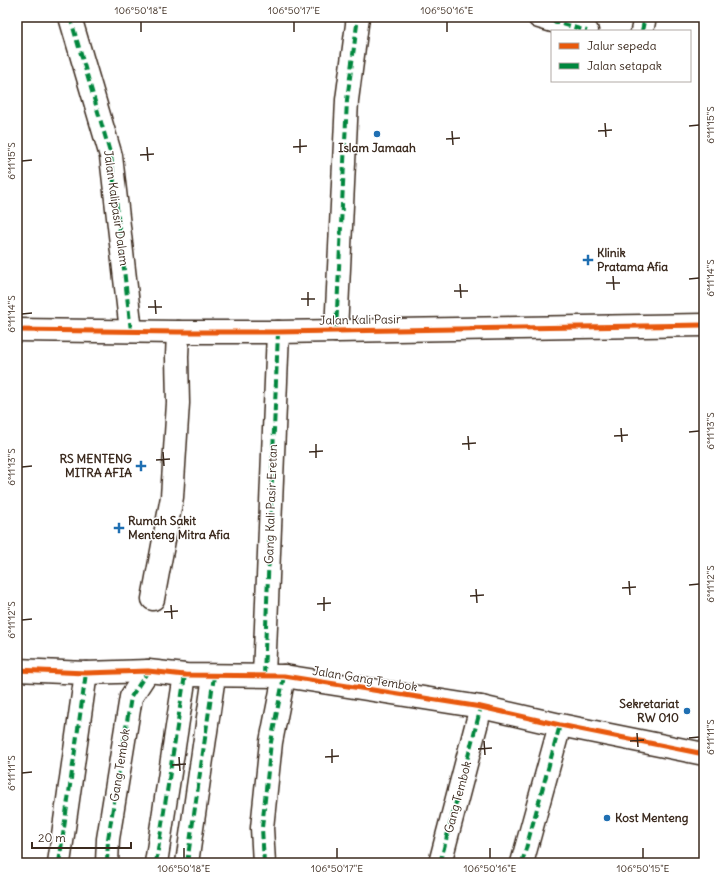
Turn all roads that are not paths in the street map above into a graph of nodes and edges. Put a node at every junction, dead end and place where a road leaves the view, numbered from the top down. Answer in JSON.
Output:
{"nodes":[{"id":1,"x":70,"y":17,"type":"edge"},
{"id":2,"x":358,"y":17,"type":"edge"},
{"id":3,"x":539,"y":17,"type":"edge"},
{"id":4,"x":645,"y":17,"type":"edge"},
{"id":5,"x":584,"y":30,"type":"edge"},
{"id":6,"x":642,"y":30,"type":"edge"},
{"id":7,"x":704,"y":325,"type":"edge"},
{"id":8,"x":17,"y":330,"type":"edge"},
{"id":9,"x":336,"y":330,"type":"junction"},
{"id":10,"x":131,"y":331,"type":"junction"},
{"id":11,"x":178,"y":332,"type":"junction"},
{"id":12,"x":278,"y":332,"type":"junction"},
{"id":13,"x":153,"y":599,"type":"dead end"},
{"id":14,"x":17,"y":670,"type":"edge"},
{"id":15,"x":148,"y":671,"type":"junction"},
{"id":16,"x":86,"y":673,"type":"junction"},
{"id":17,"x":185,"y":675,"type":"junction"},
{"id":18,"x":214,"y":676,"type":"junction"},
{"id":19,"x":274,"y":676,"type":"junction"},
{"id":20,"x":481,"y":707,"type":"junction"},
{"id":21,"x":560,"y":725,"type":"junction"},
{"id":22,"x":704,"y":754,"type":"edge"},
{"id":23,"x":59,"y":863,"type":"edge"},
{"id":24,"x":107,"y":863,"type":"edge"},
{"id":25,"x":156,"y":863,"type":"edge"},
{"id":26,"x":187,"y":863,"type":"edge"},
{"id":27,"x":264,"y":863,"type":"edge"},
{"id":28,"x":440,"y":863,"type":"edge"},
{"id":29,"x":522,"y":863,"type":"edge"}],
"edges":[{"from":1,"to":10,"type":"street","name":"Jalan Kalipasir Dalam"},
{"from":2,"to":9,"type":"street"},
{"from":3,"to":5,"type":"street"},
{"from":4,"to":6,"type":"street"},
{"from":7,"to":9,"type":"street","name":"Jalan Kali Pasir"},
{"from":8,"to":10,"type":"street","name":"Jalan Kali Pasir"},
{"from":9,"to":12,"type":"street","name":"Jalan Kali Pasir"},
{"from":10,"to":11,"type":"street","name":"Jalan Kali Pasir"},
{"from":11,"to":12,"type":"street","name":"Jalan Kali Pasir"},
{"from":11,"to":13,"type":"street"},
{"from":12,"to":19,"type":"street","name":"Gang Kali Pasir Eretan"},
{"from":14,"to":16,"type":"street","name":"Jalan Gang Tembok"},
{"from":15,"to":16,"type":"street","name":"Jalan Gang Tembok"},
{"from":15,"to":17,"type":"street","name":"Jalan Gang Tembok"},
{"from":15,"to":24,"type":"street","name":"Gang Tembok"},
{"from":16,"to":23,"type":"street"},
{"from":17,"to":18,"type":"street","name":"Jalan Gang Tembok"},
{"from":17,"to":25,"type":"street"},
{"from":18,"to":19,"type":"street","name":"Jalan Gang Tembok"},
{"from":18,"to":26,"type":"street"},
{"from":19,"to":20,"type":"street","name":"Jalan Gang Tembok"},
{"from":19,"to":27,"type":"street"},
{"from":20,"to":21,"type":"street","name":"Jalan Gang Tembok"},
{"from":20,"to":28,"type":"street","name":"Gang Tembok"},
{"from":21,"to":22,"type":"street","name":"Jalan Gang Tembok"},
{"from":21,"to":29,"type":"street"}]}
